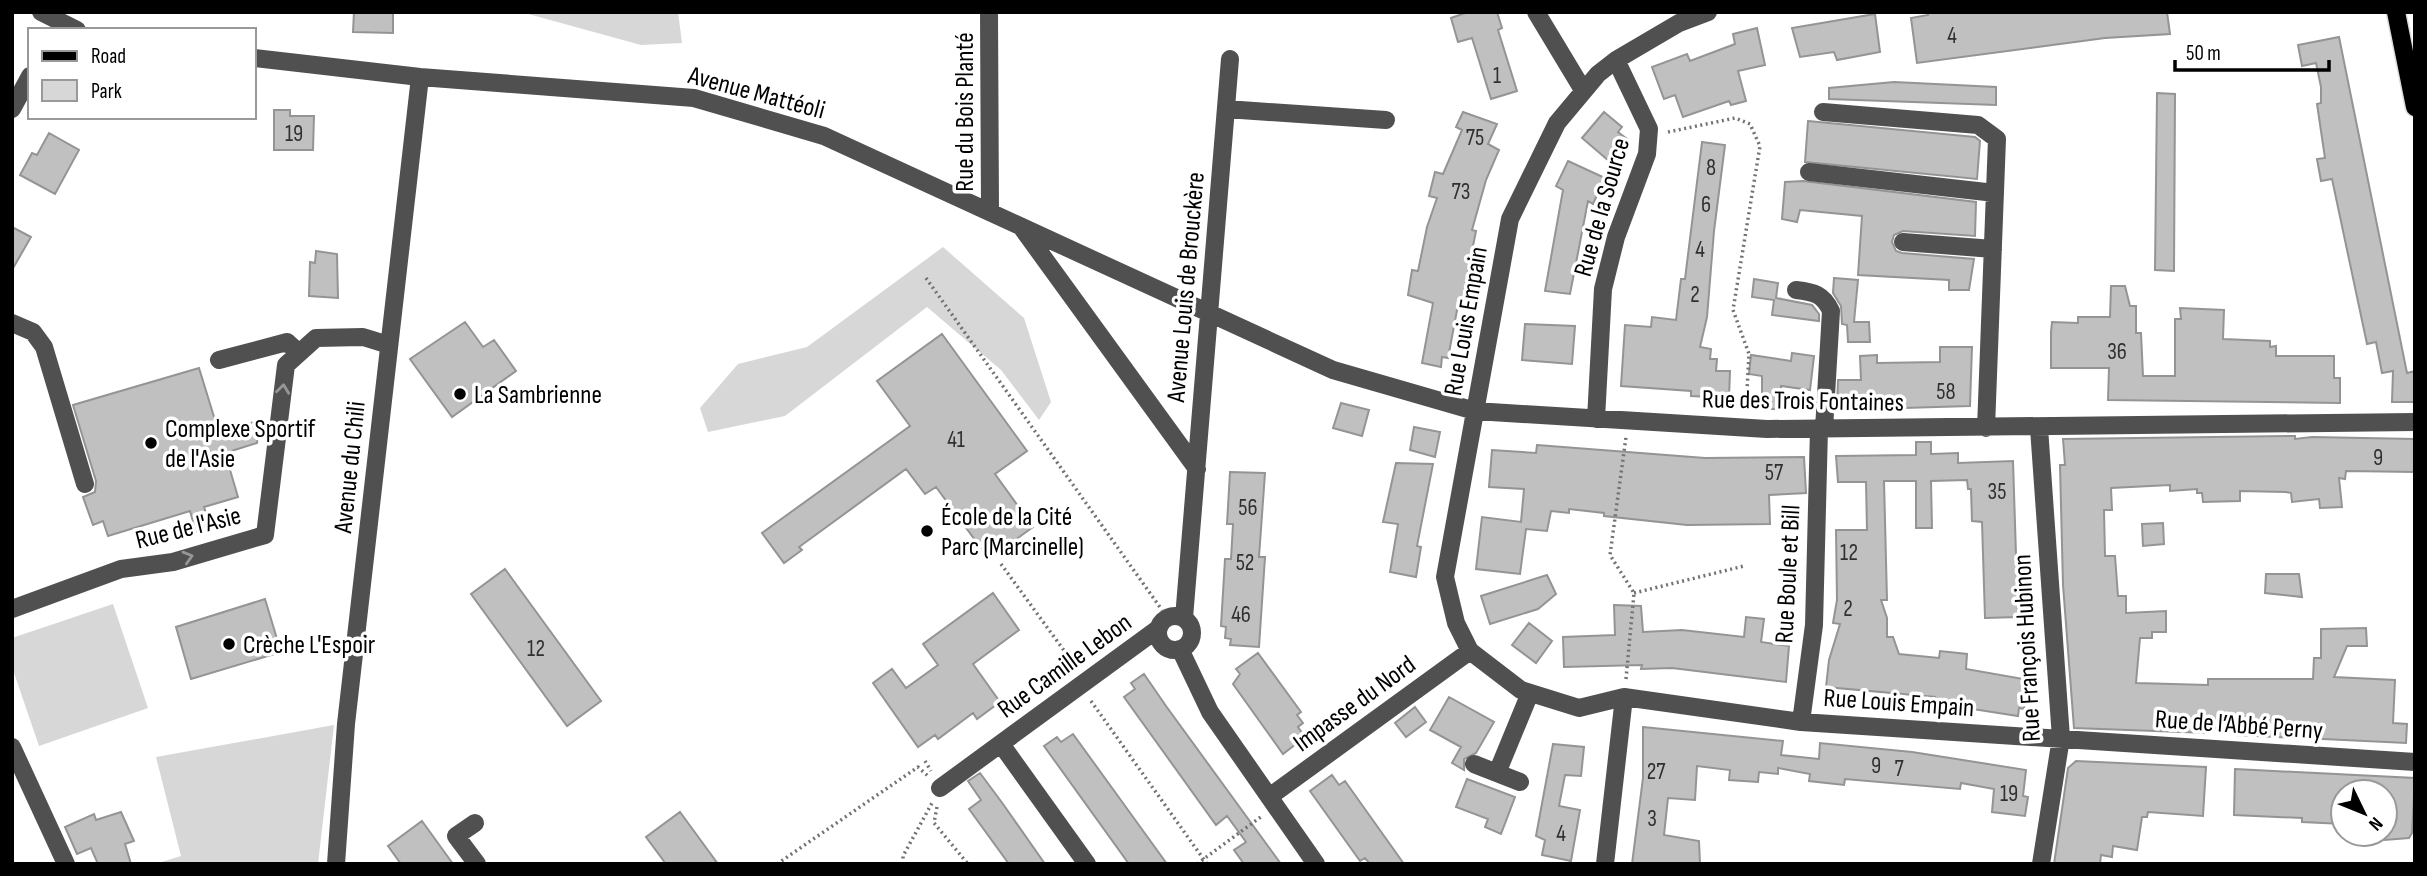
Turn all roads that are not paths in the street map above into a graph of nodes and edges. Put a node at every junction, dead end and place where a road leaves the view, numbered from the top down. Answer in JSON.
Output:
{"nodes":[{"id":1,"x":41,"y":12,"type":"edge"},
{"id":2,"x":989,"y":12,"type":"edge"},
{"id":3,"x":1536,"y":12,"type":"edge"},
{"id":4,"x":1709,"y":12,"type":"edge"},
{"id":5,"x":2396,"y":12,"type":"edge"},
{"id":6,"x":57,"y":25,"type":"edge"},
{"id":7,"x":256,"y":58,"type":"edge"},
{"id":8,"x":1230,"y":59,"type":"dead end"},
{"id":9,"x":1616,"y":60,"type":"junction"},
{"id":10,"x":420,"y":77,"type":"junction"},
{"id":11,"x":28,"y":80,"type":"edge"},
{"id":12,"x":1583,"y":90,"type":"junction"},
{"id":13,"x":2415,"y":107,"type":"edge"},
{"id":14,"x":1226,"y":108,"type":"junction"},
{"id":15,"x":12,"y":110,"type":"edge"},
{"id":16,"x":1823,"y":113,"type":"dead end"},
{"id":17,"x":1386,"y":120,"type":"dead end"},
{"id":18,"x":1809,"y":172,"type":"dead end"},
{"id":19,"x":1995,"y":193,"type":"junction"},
{"id":20,"x":990,"y":211,"type":"junction"},
{"id":21,"x":1020,"y":226,"type":"junction"},
{"id":22,"x":1903,"y":242,"type":"dead end"},
{"id":23,"x":1993,"y":249,"type":"junction"},
{"id":24,"x":1796,"y":290,"type":"dead end"},
{"id":25,"x":1209,"y":313,"type":"junction"},
{"id":26,"x":12,"y":323,"type":"edge"},
{"id":27,"x":389,"y":345,"type":"junction"},
{"id":28,"x":299,"y":353,"type":"junction"},
{"id":29,"x":219,"y":360,"type":"dead end"},
{"id":30,"x":1475,"y":411,"type":"junction"},
{"id":31,"x":1596,"y":419,"type":"junction"},
{"id":32,"x":2415,"y":422,"type":"edge"},
{"id":33,"x":1986,"y":428,"type":"junction"},
{"id":34,"x":2039,"y":428,"type":"junction"},
{"id":35,"x":1822,"y":429,"type":"junction"},
{"id":36,"x":1197,"y":469,"type":"junction"},
{"id":37,"x":85,"y":484,"type":"dead end"},
{"id":38,"x":12,"y":609,"type":"edge"},
{"id":39,"x":1170,"y":621,"type":"junction"},
{"id":40,"x":1180,"y":649,"type":"junction"},
{"id":41,"x":1470,"y":651,"type":"junction"},
{"id":42,"x":1530,"y":693,"type":"junction"},
{"id":43,"x":1624,"y":696,"type":"junction"},
{"id":44,"x":1801,"y":722,"type":"junction"},
{"id":45,"x":2061,"y":738,"type":"junction"},
{"id":46,"x":1001,"y":744,"type":"junction"},
{"id":47,"x":12,"y":747,"type":"edge"},
{"id":48,"x":2415,"y":762,"type":"edge"},
{"id":49,"x":1474,"y":764,"type":"dead end"},
{"id":50,"x":1497,"y":773,"type":"junction"},
{"id":51,"x":1520,"y":782,"type":"dead end"},
{"id":52,"x":940,"y":788,"type":"road end"},
{"id":53,"x":1272,"y":802,"type":"junction"},
{"id":54,"x":475,"y":823,"type":"dead end"},
{"id":55,"x":66,"y":864,"type":"edge"},
{"id":56,"x":336,"y":864,"type":"edge"},
{"id":57,"x":477,"y":864,"type":"edge"},
{"id":58,"x":1087,"y":864,"type":"edge"},
{"id":59,"x":1316,"y":864,"type":"edge"},
{"id":60,"x":1605,"y":864,"type":"edge"},
{"id":61,"x":2041,"y":864,"type":"edge"}],
"edges":[{"from":1,"to":6,"type":"street"},
{"from":2,"to":20,"type":"street","name":"Rue du Bois Planté"},
{"from":3,"to":12,"type":"street"},
{"from":4,"to":9,"type":"street","name":"Rue Louis Empain"},
{"from":5,"to":13,"type":"main road"},
{"from":7,"to":10,"type":"street","name":"Avenue Mattéoli"},
{"from":8,"to":14,"type":"street","name":"Avenue Louis de Brouckère"},
{"from":9,"to":12,"type":"street","name":"Rue Louis Empain"},
{"from":9,"to":31,"type":"street","name":"Rue de la Source"},
{"from":10,"to":20,"type":"street","name":"Avenue Mattéoli"},
{"from":10,"to":27,"type":"street","name":"Avenue du Chili"},
{"from":11,"to":15,"type":"street"},
{"from":12,"to":30,"type":"street","name":"Rue Louis Empain"},
{"from":14,"to":17,"type":"street"},
{"from":14,"to":25,"type":"street","name":"Avenue Louis de Brouckère"},
{"from":16,"to":19,"type":"street"},
{"from":18,"to":19,"type":"street"},
{"from":19,"to":23,"type":"street"},
{"from":20,"to":21,"type":"street","name":"Avenue Mattéoli"},
{"from":21,"to":25,"type":"street","name":"Avenue Mattéoli"},
{"from":21,"to":36,"type":"street","name":"Avenue Louis de Brouckère"},
{"from":22,"to":23,"type":"street"},
{"from":23,"to":33,"type":"street"},
{"from":24,"to":35,"type":"street","name":"Rue Boule et Bill"},
{"from":25,"to":30,"type":"street","name":"Rue des Trois Fontaines"},
{"from":25,"to":36,"type":"street","name":"Avenue Louis de Brouckère"},
{"from":26,"to":37,"type":"street"},
{"from":27,"to":28,"type":"street"},
{"from":27,"to":56,"type":"street","name":"Avenue du Chili"},
{"from":28,"to":29,"type":"street"},
{"from":38,"to":28,"type":"street","name":"Rue de l'Asie","one_way":true},
{"from":30,"to":31,"type":"street","name":"Rue des Trois Fontaines"},
{"from":30,"to":41,"type":"street","name":"Rue Louis Empain"},
{"from":31,"to":35,"type":"street","name":"Rue des Trois Fontaines"},
{"from":32,"to":34,"type":"street","name":"Rue des Trois Fontaines"},
{"from":33,"to":34,"type":"street","name":"Rue des Trois Fontaines"},
{"from":33,"to":35,"type":"street","name":"Rue des Trois Fontaines"},
{"from":34,"to":45,"type":"street","name":"Rue François Hubinon"},
{"from":35,"to":44,"type":"street","name":"Rue Boule et Bill"},
{"from":36,"to":39,"type":"street","name":"Avenue Louis de Brouckère"},
{"from":39,"to":40,"type":"street"},
{"from":39,"to":40,"type":"street"},
{"from":39,"to":46,"type":"street","name":"Rue Camille Lebon"},
{"from":40,"to":53,"type":"street"},
{"from":41,"to":42,"type":"street","name":"Rue Louis Empain"},
{"from":41,"to":53,"type":"street","name":"Impasse du Nord"},
{"from":42,"to":43,"type":"street","name":"Rue Louis Empain"},
{"from":42,"to":50,"type":"street"},
{"from":43,"to":44,"type":"street","name":"Rue Louis Empain"},
{"from":43,"to":60,"type":"street"},
{"from":44,"to":45,"type":"street","name":"Rue Louis Empain"},
{"from":45,"to":48,"type":"street","name":"Rue de l’Abbé Perny"},
{"from":45,"to":61,"type":"street","name":"Rue François Hubinon"},
{"from":46,"to":52,"type":"street","name":"Rue Camille Lebon"},
{"from":46,"to":58,"type":"street","name":"Rue Camille Lebon"},
{"from":47,"to":55,"type":"street"},
{"from":49,"to":50,"type":"street"},
{"from":50,"to":51,"type":"street"},
{"from":53,"to":59,"type":"street"},
{"from":54,"to":57,"type":"street"}]}
